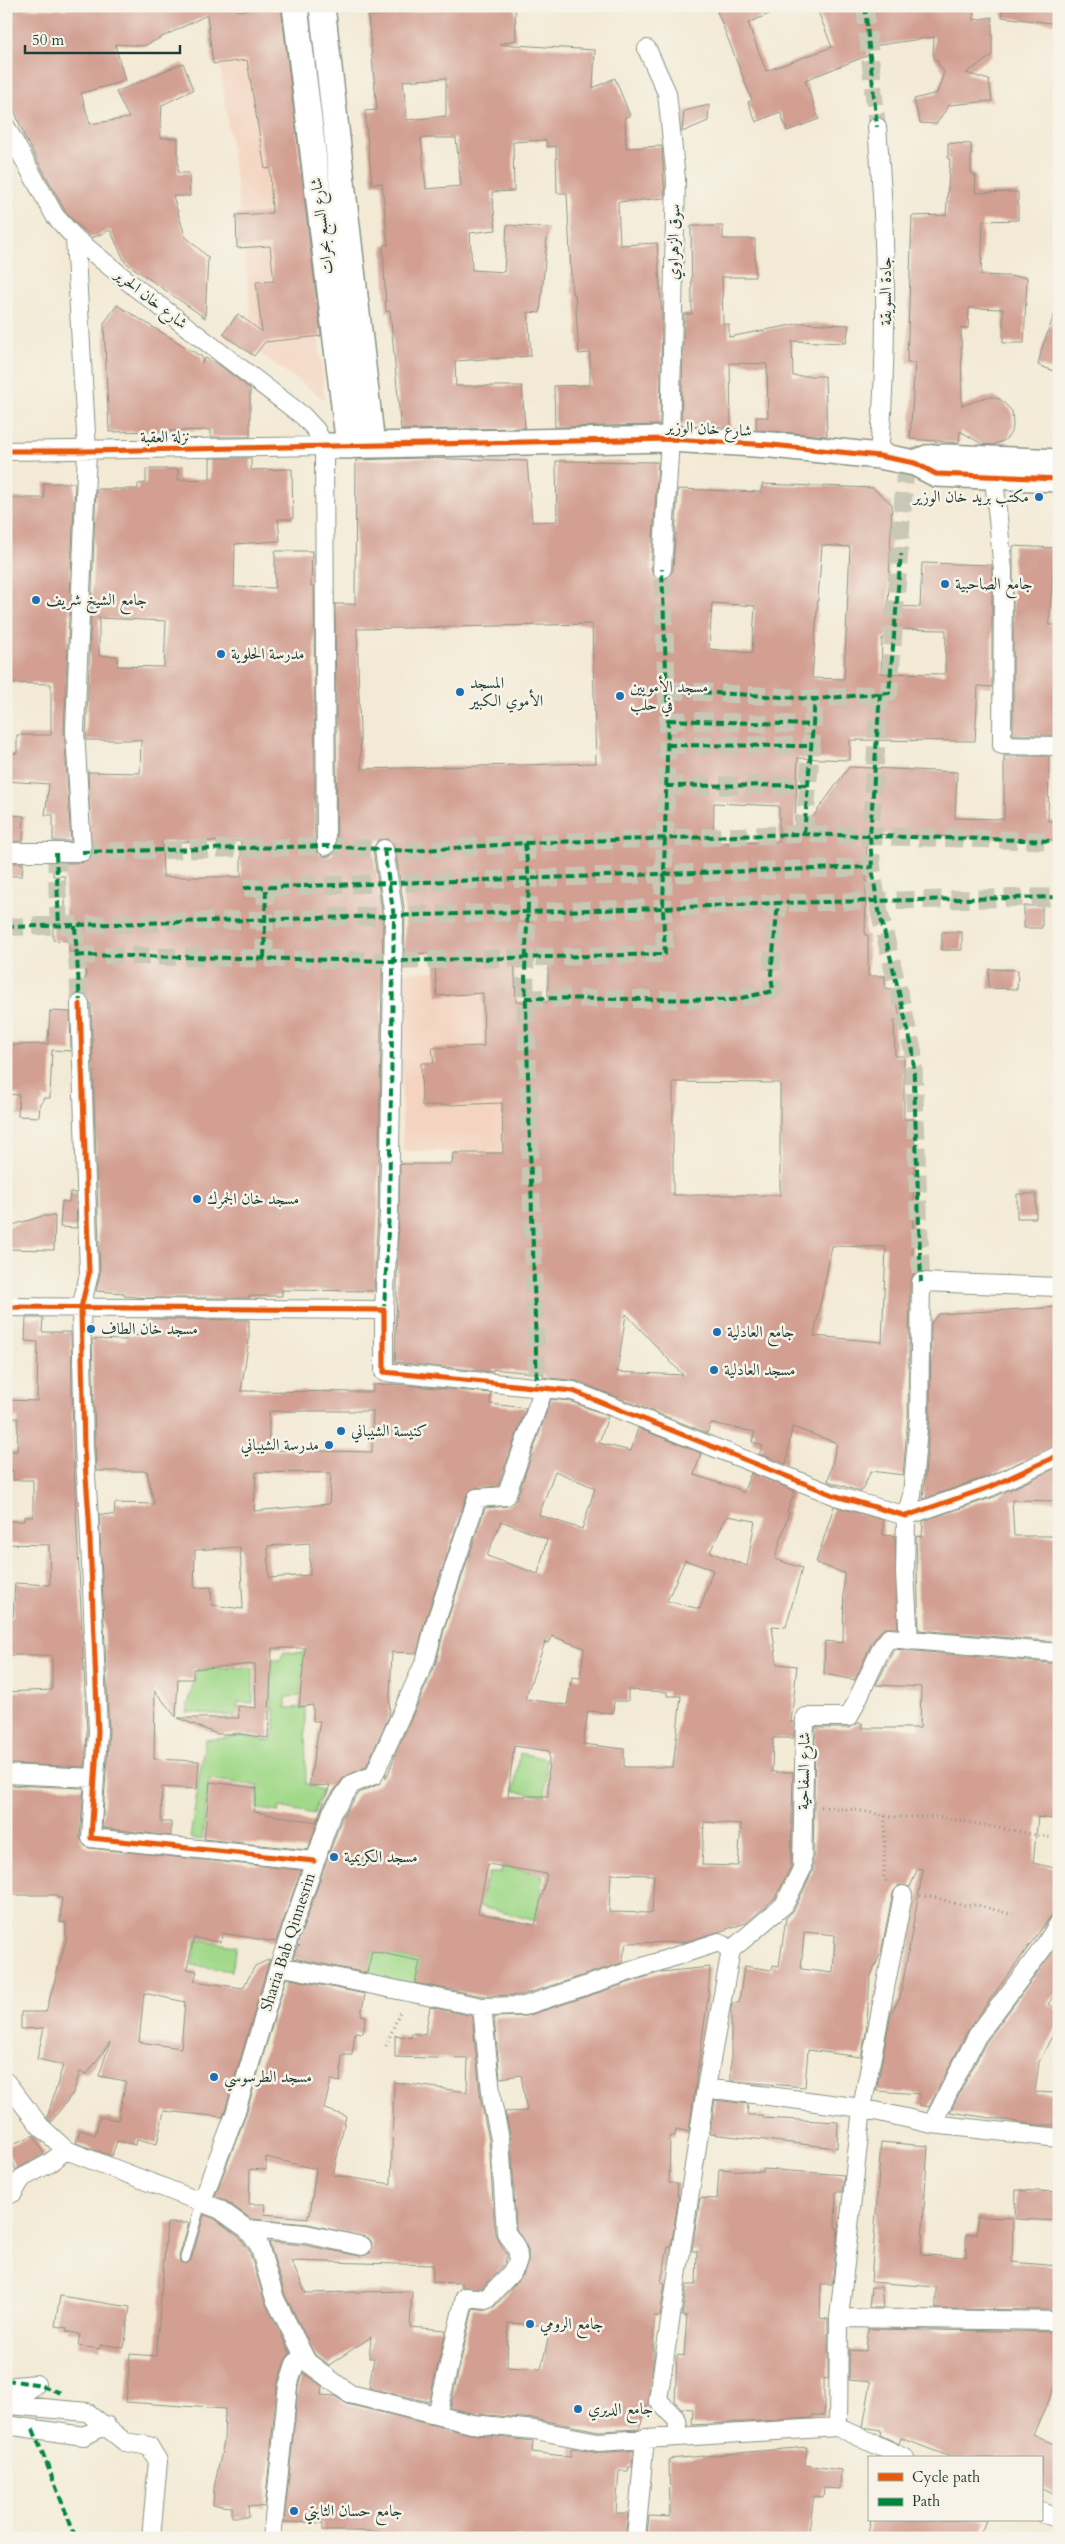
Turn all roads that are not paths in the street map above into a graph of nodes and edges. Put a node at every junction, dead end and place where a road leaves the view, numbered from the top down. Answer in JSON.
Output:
{"nodes":[{"id":1,"x":295,"y":6,"type":"edge"},
{"id":2,"x":322,"y":6,"type":"edge"},
{"id":3,"x":647,"y":49,"type":"dead end"},
{"id":4,"x":6,"y":127,"type":"edge"},
{"id":5,"x":877,"y":127,"type":"tunnel mouth"},
{"id":6,"x":75,"y":238,"type":"junction"},
{"id":7,"x":670,"y":439,"type":"junction"},
{"id":8,"x":348,"y":446,"type":"junction"},
{"id":9,"x":6,"y":451,"type":"edge"},
{"id":10,"x":87,"y":451,"type":"junction"},
{"id":11,"x":879,"y":456,"type":"junction"},
{"id":12,"x":915,"y":462,"type":"junction"},
{"id":13,"x":1059,"y":462,"type":"edge"},
{"id":14,"x":994,"y":478,"type":"junction"},
{"id":15,"x":1059,"y":479,"type":"edge"},
{"id":16,"x":662,"y":569,"type":"tunnel mouth"},
{"id":17,"x":1059,"y":746,"type":"edge"},
{"id":18,"x":326,"y":846,"type":"dead end"},
{"id":19,"x":384,"y":849,"type":"dead end"},
{"id":20,"x":6,"y":852,"type":"edge"},
{"id":21,"x":80,"y":1004,"type":"tunnel mouth"},
{"id":22,"x":1059,"y":1287,"type":"edge"},
{"id":23,"x":6,"y":1307,"type":"edge"},
{"id":24,"x":81,"y":1308,"type":"junction"},
{"id":25,"x":384,"y":1310,"type":"junction"},
{"id":26,"x":544,"y":1388,"type":"junction"},
{"id":27,"x":1059,"y":1455,"type":"edge"},
{"id":28,"x":906,"y":1516,"type":"junction"},
{"id":29,"x":908,"y":1642,"type":"junction"},
{"id":30,"x":1059,"y":1653,"type":"edge"},
{"id":31,"x":6,"y":1774,"type":"edge"},
{"id":32,"x":95,"y":1778,"type":"junction"},
{"id":33,"x":314,"y":1861,"type":"junction"},
{"id":34,"x":903,"y":1895,"type":"road end"},
{"id":35,"x":1059,"y":1923,"type":"edge"},
{"id":36,"x":732,"y":1950,"type":"junction"},
{"id":37,"x":279,"y":1966,"type":"junction"},
{"id":38,"x":482,"y":2007,"type":"junction"},
{"id":39,"x":6,"y":2082,"type":"edge"},
{"id":40,"x":706,"y":2088,"type":"junction"},
{"id":41,"x":862,"y":2108,"type":"junction"},
{"id":42,"x":932,"y":2124,"type":"junction"},
{"id":43,"x":1059,"y":2138,"type":"edge"},
{"id":44,"x":66,"y":2150,"type":"junction"},
{"id":45,"x":13,"y":2193,"type":"dead end"},
{"id":46,"x":201,"y":2203,"type":"junction"},
{"id":47,"x":247,"y":2229,"type":"junction"},
{"id":48,"x":362,"y":2246,"type":"dead end"},
{"id":49,"x":185,"y":2258,"type":"dead end"},
{"id":50,"x":839,"y":2318,"type":"junction"},
{"id":51,"x":1059,"y":2321,"type":"edge"},
{"id":52,"x":304,"y":2354,"type":"junction"},
{"id":53,"x":6,"y":2387,"type":"edge"},
{"id":54,"x":437,"y":2416,"type":"junction"},
{"id":55,"x":6,"y":2425,"type":"edge"},
{"id":56,"x":106,"y":2425,"type":"junction"},
{"id":57,"x":838,"y":2427,"type":"junction"},
{"id":58,"x":679,"y":2436,"type":"junction"},
{"id":59,"x":645,"y":2438,"type":"junction"},
{"id":60,"x":901,"y":2456,"type":"edge"},
{"id":61,"x":1042,"y":2512,"type":"edge"},
{"id":62,"x":1059,"y":2519,"type":"edge"},
{"id":63,"x":151,"y":2538,"type":"edge"},
{"id":64,"x":272,"y":2538,"type":"edge"},
{"id":65,"x":636,"y":2538,"type":"edge"}],
"edges":[{"from":1,"to":8,"type":"street","name":"شارع السبع بحرات"},
{"from":2,"to":8,"type":"street","name":"شارع السبع بحرات"},
{"from":3,"to":7,"type":"street","name":"سوق الزهراوي"},
{"from":4,"to":6,"type":"street","name":"شارع خان الحرير"},
{"from":5,"to":11,"type":"street","name":"جادة السويقة"},
{"from":6,"to":8,"type":"street","name":"شارع خان الحرير"},
{"from":6,"to":10,"type":"street"},
{"from":7,"to":8,"type":"street","name":"شارع خان الوزير"},
{"from":7,"to":11,"type":"street","name":"شارع خان الوزير"},
{"from":7,"to":16,"type":"street","name":"سوق الزهراوي"},
{"from":8,"to":10,"type":"street","name":"نزلة العقبة"},
{"from":8,"to":18,"type":"street"},
{"from":9,"to":10,"type":"street","name":"نزلة العقبة"},
{"from":10,"to":20,"type":"street"},
{"from":11,"to":12,"type":"street","name":"شارع خان الوزير"},
{"from":12,"to":13,"type":"street","name":"شارع خان الوزير"},
{"from":12,"to":14,"type":"street","name":"شارع خان الوزير"},
{"from":14,"to":15,"type":"street","name":"شارع خان الوزير"},
{"from":14,"to":17,"type":"street"},
{"from":19,"to":25,"type":"street"},
{"from":21,"to":24,"type":"street"},
{"from":22,"to":28,"type":"street"},
{"from":23,"to":24,"type":"street"},
{"from":24,"to":25,"type":"street"},
{"from":24,"to":32,"type":"street"},
{"from":25,"to":26,"type":"street"},
{"from":26,"to":28,"type":"street"},
{"from":26,"to":33,"type":"street","name":"Sharia Bab Qinnesrin"},
{"from":27,"to":28,"type":"street"},
{"from":28,"to":29,"type":"street"},
{"from":29,"to":30,"type":"street","name":"شارع السفاحية"},
{"from":29,"to":36,"type":"street","name":"شارع السفاحية"},
{"from":31,"to":32,"type":"street"},
{"from":32,"to":33,"type":"street"},
{"from":33,"to":37,"type":"street","name":"Sharia Bab Qinnesrin"},
{"from":34,"to":41,"type":"street"},
{"from":35,"to":42,"type":"street"},
{"from":36,"to":38,"type":"street"},
{"from":36,"to":40,"type":"street"},
{"from":37,"to":38,"type":"street"},
{"from":37,"to":46,"type":"street","name":"Sharia Bab Qinnesrin"},
{"from":38,"to":54,"type":"street"},
{"from":39,"to":44,"type":"street"},
{"from":40,"to":41,"type":"street"},
{"from":40,"to":58,"type":"street"},
{"from":41,"to":42,"type":"street"},
{"from":41,"to":50,"type":"street"},
{"from":42,"to":43,"type":"street"},
{"from":44,"to":45,"type":"street"},
{"from":44,"to":46,"type":"street"},
{"from":46,"to":47,"type":"street"},
{"from":46,"to":49,"type":"lane"},
{"from":47,"to":48,"type":"street"},
{"from":47,"to":52,"type":"street"},
{"from":50,"to":51,"type":"street"},
{"from":50,"to":57,"type":"street"},
{"from":52,"to":54,"type":"street"},
{"from":52,"to":64,"type":"street"},
{"from":53,"to":56,"type":"street"},
{"from":54,"to":59,"type":"street"},
{"from":55,"to":56,"type":"street"},
{"from":56,"to":63,"type":"street"},
{"from":57,"to":58,"type":"street"},
{"from":57,"to":60,"type":"street"},
{"from":58,"to":59,"type":"street"},
{"from":59,"to":65,"type":"street"},
{"from":61,"to":62,"type":"street"}]}
